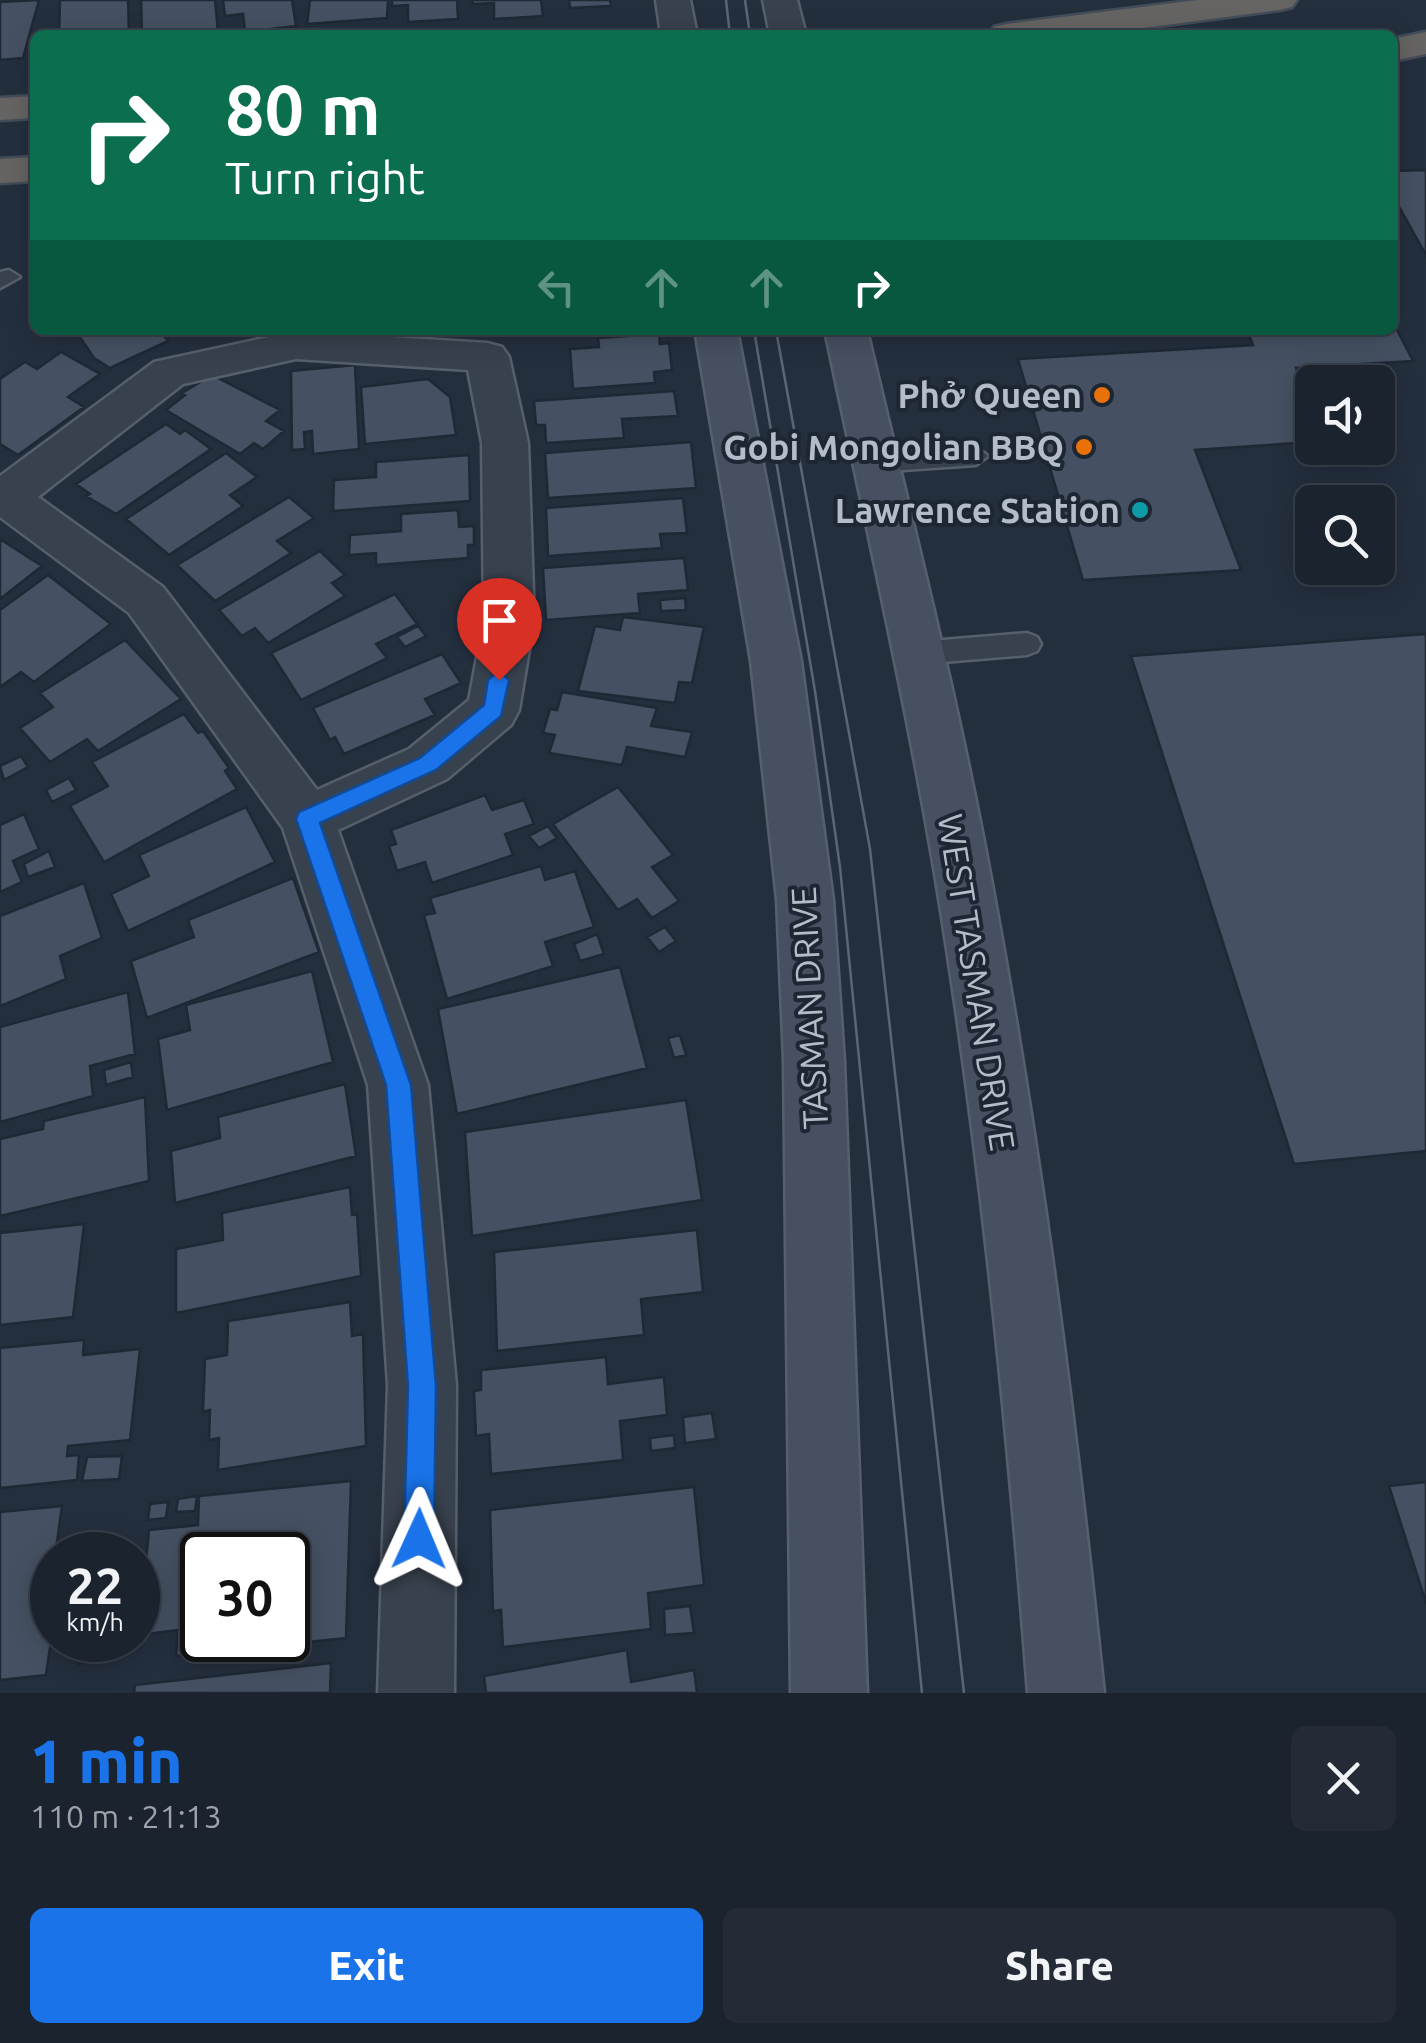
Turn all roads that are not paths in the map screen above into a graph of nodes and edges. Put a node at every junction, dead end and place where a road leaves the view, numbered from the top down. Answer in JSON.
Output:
{"nodes":[{"id":1,"x":673,"y":0,"type":"edge"},
{"id":2,"x":780,"y":0,"type":"edge"},
{"id":3,"x":1280,"y":0,"type":"edge"},
{"id":4,"x":678,"y":30,"type":"edge"},
{"id":5,"x":787,"y":30,"type":"edge"},
{"id":6,"x":1046,"y":30,"type":"edge"},
{"id":7,"x":1426,"y":43,"type":"edge"},
{"id":8,"x":1398,"y":49,"type":"edge"},
{"id":9,"x":30,"y":107,"type":"edge"},
{"id":10,"x":0,"y":109,"type":"edge"},
{"id":11,"x":30,"y":169,"type":"edge"},
{"id":12,"x":0,"y":171,"type":"edge"},
{"id":13,"x":717,"y":335,"type":"edge"},
{"id":14,"x":847,"y":335,"type":"edge"},
{"id":15,"x":976,"y":456,"type":"dead end"},
{"id":16,"x":874,"y":463,"type":"junction"},
{"id":17,"x":3,"y":494,"type":"edge"},
{"id":18,"x":1027,"y":644,"type":"dead end"},
{"id":19,"x":919,"y":653,"type":"junction"},
{"id":20,"x":307,"y":819,"type":"junction"},
{"id":21,"x":416,"y":1693,"type":"edge"},
{"id":22,"x":829,"y":1693,"type":"edge"},
{"id":23,"x":1066,"y":1693,"type":"edge"}],
"edges":[{"from":1,"to":4,"type":"street"},
{"from":2,"to":5,"type":"street"},
{"from":3,"to":6,"type":"highway"},
{"from":7,"to":8,"type":"highway"},
{"from":9,"to":10,"type":"highway"},
{"from":11,"to":12,"type":"highway"},
{"from":13,"to":22,"type":"main road","name":"TASMAN DRIVE"},
{"from":14,"to":16,"type":"main road"},
{"from":15,"to":16,"type":"lane"},
{"from":16,"to":19,"type":"main road"},
{"from":17,"to":20,"type":"street"},
{"from":17,"to":20,"type":"street"},
{"from":18,"to":19,"type":"lane"},
{"from":19,"to":23,"type":"main road","name":"WEST TASMAN DRIVE"},
{"from":20,"to":21,"type":"street"}]}
